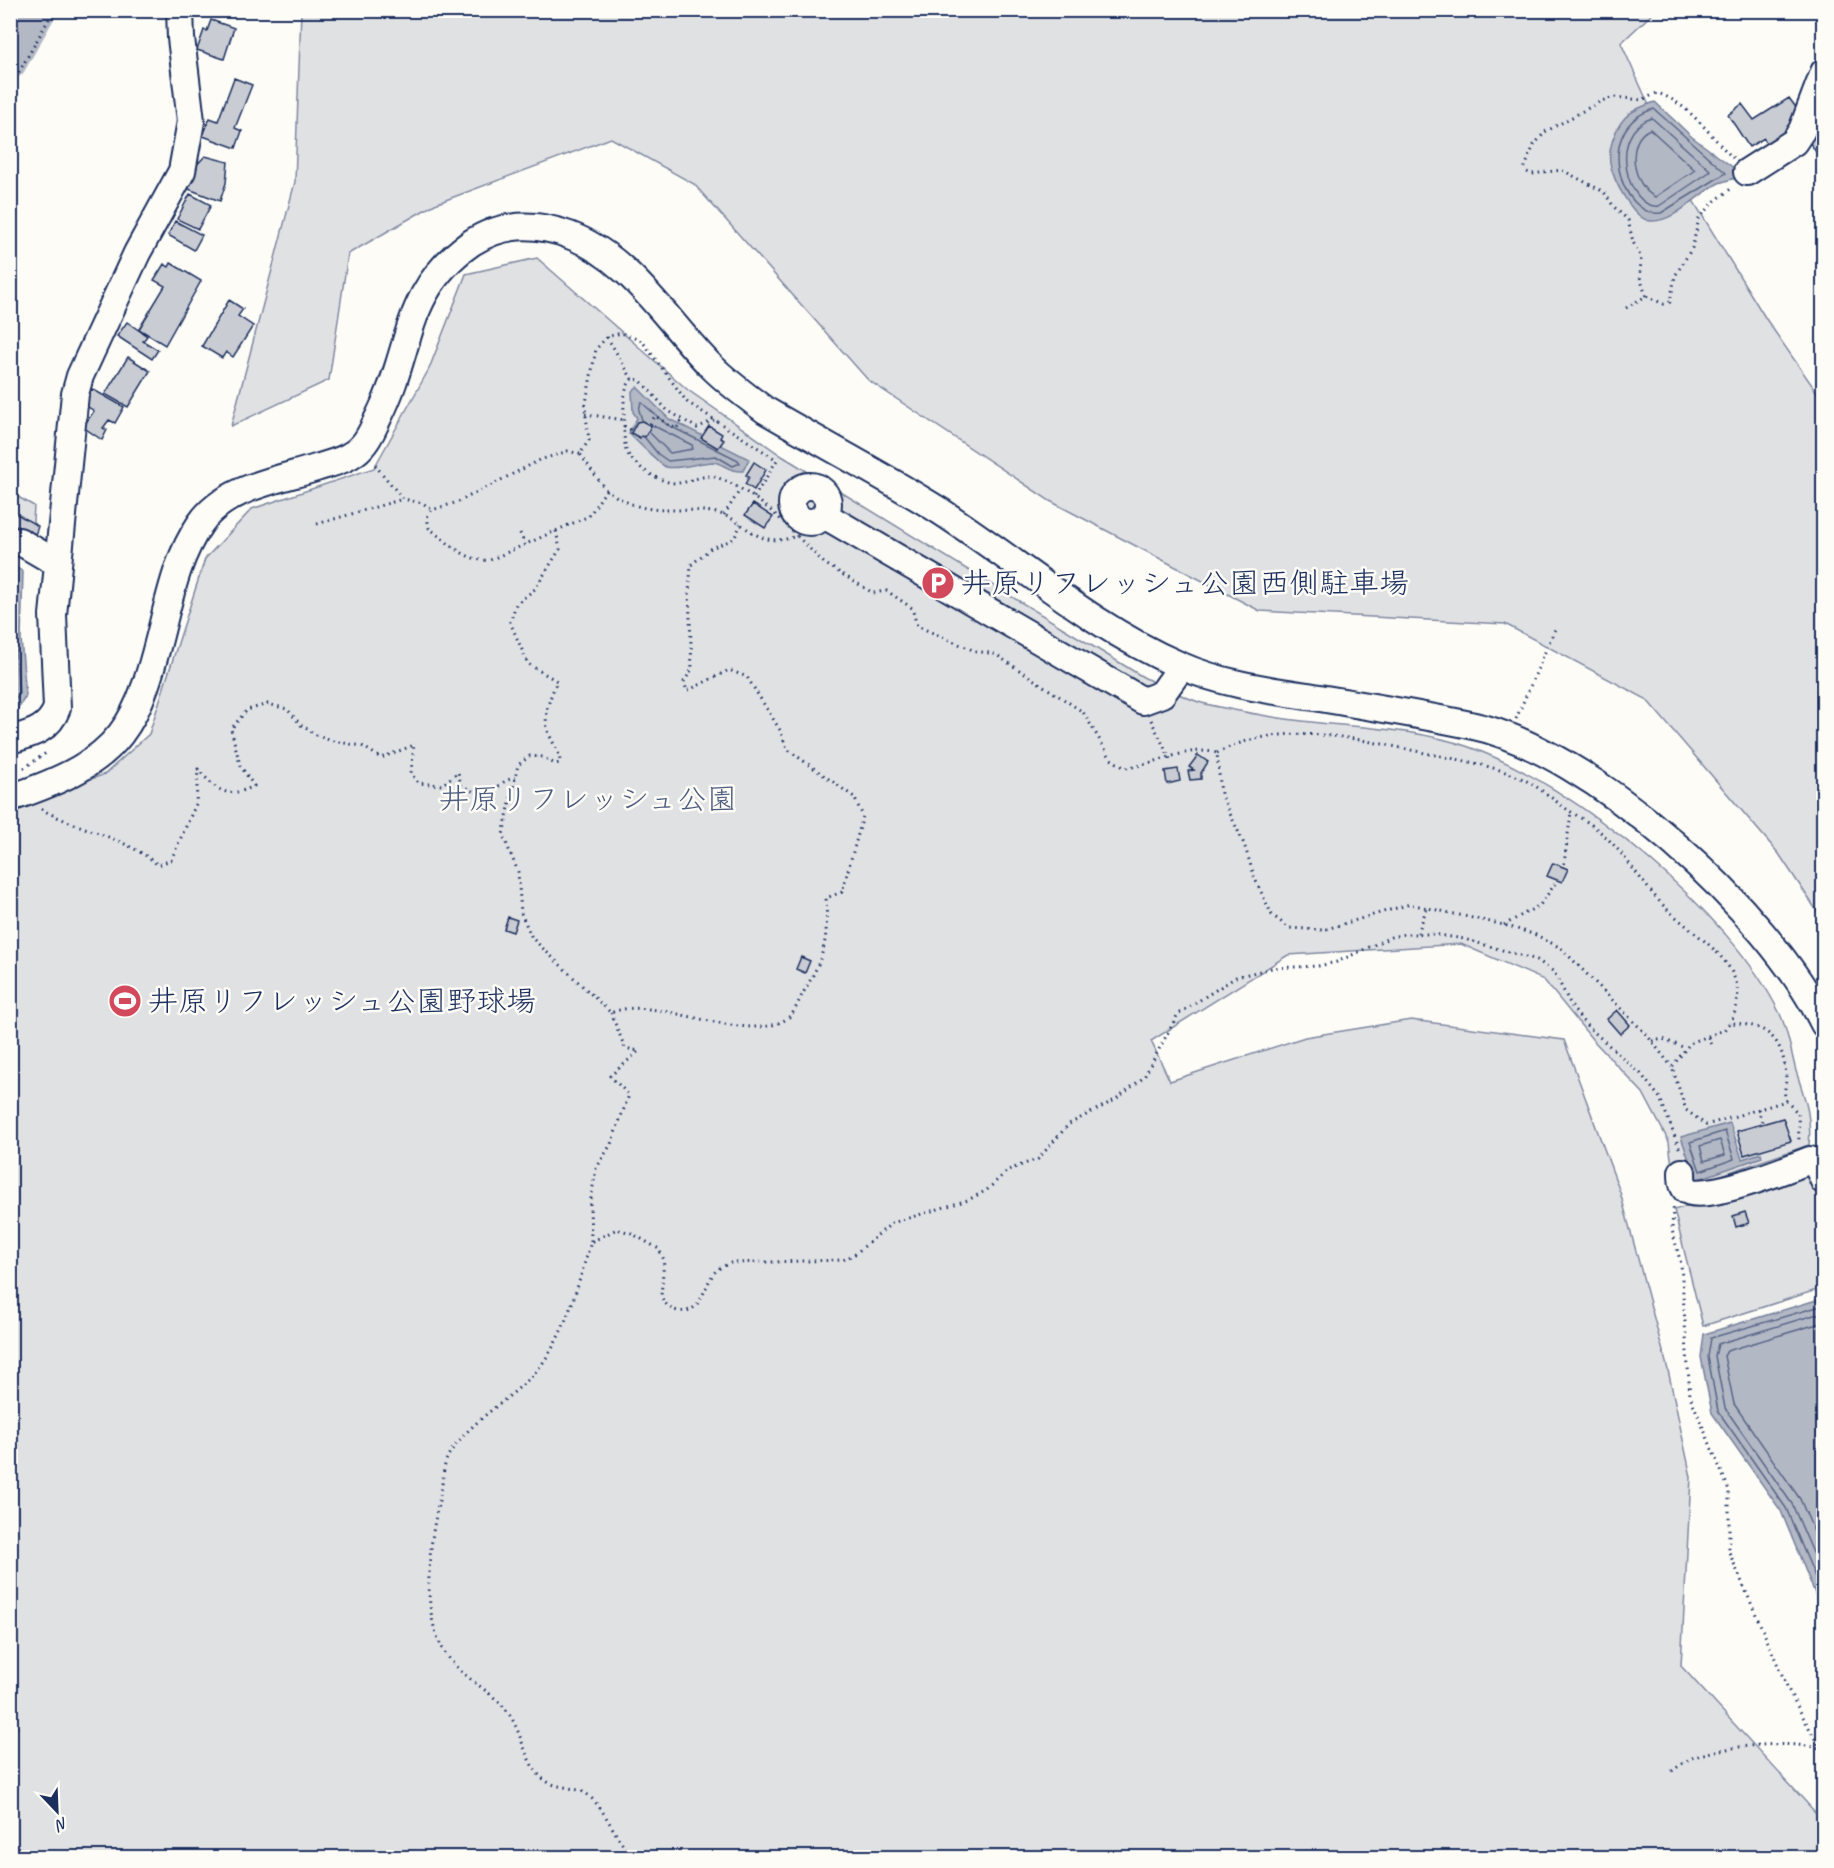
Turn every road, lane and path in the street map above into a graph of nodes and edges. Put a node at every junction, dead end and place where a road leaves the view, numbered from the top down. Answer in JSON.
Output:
{"nodes":[{"id":1,"x":54,"y":10,"type":"edge"},
{"id":2,"x":180,"y":10,"type":"edge"},
{"id":3,"x":1824,"y":72,"type":"edge"},
{"id":4,"x":10,"y":88,"type":"edge"},
{"id":5,"x":1816,"y":113,"type":"edge"},
{"id":6,"x":1747,"y":172,"type":"junction"},
{"id":7,"x":1646,"y":296,"type":"junction"},
{"id":8,"x":1626,"y":308,"type":"dead end"},
{"id":9,"x":607,"y":337,"type":"junction"},
{"id":10,"x":632,"y":379,"type":"junction"},
{"id":11,"x":585,"y":414,"type":"junction"},
{"id":12,"x":624,"y":420,"type":"junction"},
{"id":13,"x":714,"y":420,"type":"junction"},
{"id":14,"x":682,"y":421,"type":"junction"},
{"id":15,"x":650,"y":424,"type":"dead end"},
{"id":16,"x":624,"y":426,"type":"junction"},
{"id":17,"x":630,"y":430,"type":"dead end"},
{"id":18,"x":580,"y":454,"type":"junction"},
{"id":19,"x":371,"y":459,"type":"dead end"},
{"id":20,"x":606,"y":490,"type":"junction"},
{"id":21,"x":740,"y":490,"type":"junction"},
{"id":22,"x":403,"y":499,"type":"junction"},
{"id":23,"x":753,"y":499,"type":"junction"},
{"id":24,"x":432,"y":510,"type":"junction"},
{"id":25,"x":724,"y":515,"type":"junction"},
{"id":26,"x":824,"y":515,"type":"dead end"},
{"id":27,"x":317,"y":524,"type":"dead end"},
{"id":28,"x":741,"y":524,"type":"junction"},
{"id":29,"x":556,"y":531,"type":"junction"},
{"id":30,"x":520,"y":533,"type":"dead end"},
{"id":31,"x":796,"y":536,"type":"junction"},
{"id":32,"x":19,"y":541,"type":"dead end"},
{"id":33,"x":525,"y":545,"type":"junction"},
{"id":34,"x":48,"y":558,"type":"dead end"},
{"id":35,"x":1555,"y":629,"type":"dead end"},
{"id":36,"x":1182,"y":666,"type":"junction"},
{"id":37,"x":1151,"y":720,"type":"dead end"},
{"id":38,"x":1509,"y":734,"type":"junction"},
{"id":39,"x":10,"y":740,"type":"edge"},
{"id":40,"x":1216,"y":753,"type":"junction"},
{"id":41,"x":1170,"y":759,"type":"junction"},
{"id":42,"x":515,"y":778,"type":"junction"},
{"id":43,"x":10,"y":798,"type":"edge"},
{"id":44,"x":40,"y":808,"type":"dead end"},
{"id":45,"x":1571,"y":812,"type":"junction"},
{"id":46,"x":1564,"y":864,"type":"dead end"},
{"id":47,"x":1555,"y":884,"type":"dead end"},
{"id":48,"x":1426,"y":907,"type":"junction"},
{"id":49,"x":1504,"y":925,"type":"junction"},
{"id":50,"x":1418,"y":933,"type":"junction"},
{"id":51,"x":611,"y":1013,"type":"junction"},
{"id":52,"x":1730,"y":1023,"type":"junction"},
{"id":53,"x":1824,"y":1024,"type":"edge"},
{"id":54,"x":1708,"y":1037,"type":"junction"},
{"id":55,"x":1651,"y":1041,"type":"junction"},
{"id":56,"x":1685,"y":1048,"type":"junction"},
{"id":57,"x":1712,"y":1048,"type":"dead end"},
{"id":58,"x":1672,"y":1067,"type":"junction"},
{"id":59,"x":1786,"y":1101,"type":"junction"},
{"id":60,"x":1758,"y":1108,"type":"junction"},
{"id":61,"x":1762,"y":1122,"type":"dead end"},
{"id":62,"x":1817,"y":1170,"type":"edge"},
{"id":63,"x":1684,"y":1181,"type":"junction"},
{"id":64,"x":591,"y":1242,"type":"junction"},
{"id":65,"x":1822,"y":1748,"type":"edge"},
{"id":66,"x":1672,"y":1771,"type":"dead end"},
{"id":67,"x":634,"y":1857,"type":"edge"}],
"edges":[{"from":1,"to":4,"type":"path"},
{"from":2,"to":39,"type":"street"},
{"from":3,"to":5,"type":"street"},
{"from":5,"to":6,"type":"street"},
{"from":6,"to":7,"type":"path"},
{"from":6,"to":7,"type":"path"},
{"from":7,"to":8,"type":"path"},
{"from":9,"to":10,"type":"path"},
{"from":9,"to":11,"type":"path"},
{"from":9,"to":13,"type":"path"},
{"from":10,"to":12,"type":"path"},
{"from":10,"to":14,"type":"path"},
{"from":11,"to":12,"type":"path"},
{"from":11,"to":18,"type":"path"},
{"from":12,"to":16,"type":"path"},
{"from":13,"to":14,"type":"path"},
{"from":13,"to":23,"type":"path"},
{"from":14,"to":15,"type":"path"},
{"from":16,"to":17,"type":"path"},
{"from":16,"to":21,"type":"path"},
{"from":18,"to":20,"type":"path"},
{"from":18,"to":24,"type":"path"},
{"from":19,"to":22,"type":"path"},
{"from":20,"to":25,"type":"path"},
{"from":20,"to":29,"type":"path"},
{"from":21,"to":23,"type":"path"},
{"from":21,"to":25,"type":"path"},
{"from":22,"to":24,"type":"path"},
{"from":22,"to":27,"type":"path"},
{"from":23,"to":31,"type":"path"},
{"from":24,"to":33,"type":"path"},
{"from":25,"to":28,"type":"path"},
{"from":26,"to":36,"type":"street"},
{"from":28,"to":31,"type":"path"},
{"from":28,"to":51,"type":"path"},
{"from":29,"to":33,"type":"path"},
{"from":29,"to":42,"type":"path"},
{"from":30,"to":33,"type":"path"},
{"from":31,"to":41,"type":"path"},
{"from":32,"to":34,"type":"street"},
{"from":35,"to":38,"type":"path"},
{"from":36,"to":38,"type":"street"},
{"from":36,"to":43,"type":"street"},
{"from":37,"to":41,"type":"path"},
{"from":38,"to":53,"type":"street"},
{"from":40,"to":41,"type":"path"},
{"from":40,"to":45,"type":"path"},
{"from":40,"to":48,"type":"path"},
{"from":42,"to":44,"type":"path"},
{"from":42,"to":51,"type":"path"},
{"from":45,"to":46,"type":"path"},
{"from":45,"to":52,"type":"path"},
{"from":47,"to":49,"type":"path"},
{"from":48,"to":49,"type":"path"},
{"from":48,"to":50,"type":"path"},
{"from":49,"to":55,"type":"path"},
{"from":50,"to":63,"type":"path"},
{"from":50,"to":64,"type":"path"},
{"from":51,"to":64,"type":"path"},
{"from":52,"to":54,"type":"path"},
{"from":52,"to":59,"type":"path"},
{"from":54,"to":56,"type":"path"},
{"from":54,"to":57,"type":"path"},
{"from":55,"to":56,"type":"path"},
{"from":55,"to":58,"type":"path"},
{"from":56,"to":58,"type":"path"},
{"from":58,"to":60,"type":"path"},
{"from":59,"to":60,"type":"path"},
{"from":59,"to":62,"type":"path"},
{"from":60,"to":61,"type":"path"},
{"from":62,"to":63,"type":"street"},
{"from":63,"to":65,"type":"path"},
{"from":64,"to":67,"type":"path"},
{"from":65,"to":66,"type":"path"}]}
